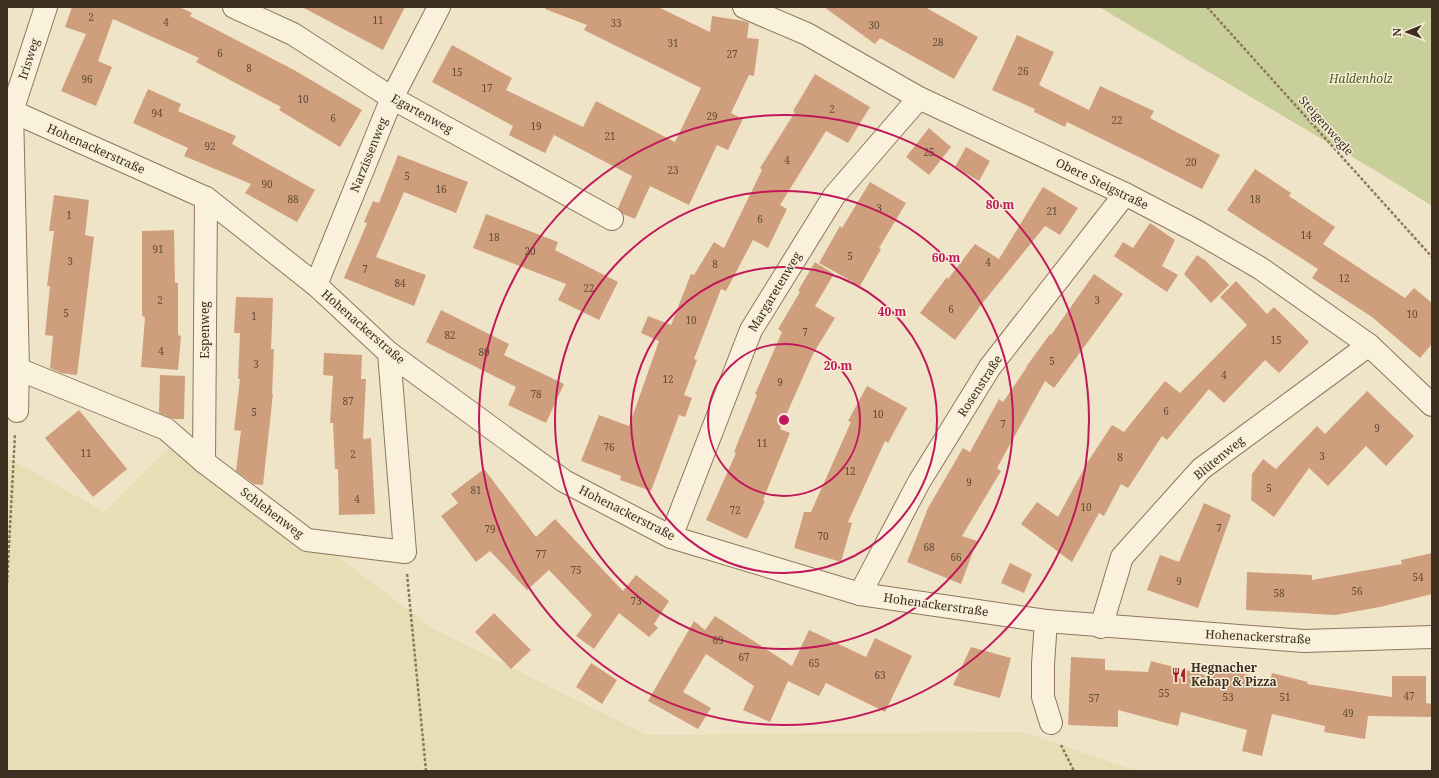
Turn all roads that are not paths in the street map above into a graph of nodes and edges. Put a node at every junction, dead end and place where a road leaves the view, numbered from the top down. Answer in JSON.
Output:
{"nodes":[{"id":1,"x":46,"y":7,"type":"edge"},
{"id":2,"x":234,"y":7,"type":"edge"},
{"id":3,"x":439,"y":7,"type":"edge"},
{"id":4,"x":744,"y":7,"type":"edge"},
{"id":5,"x":392,"y":98,"type":"junction"},
{"id":6,"x":919,"y":98,"type":"junction"},
{"id":7,"x":9,"y":107,"type":"edge"},
{"id":8,"x":1125,"y":194,"type":"junction"},
{"id":9,"x":206,"y":198,"type":"junction"},
{"id":10,"x":612,"y":219,"type":"dead end"},
{"id":11,"x":316,"y":285,"type":"junction"},
{"id":12,"x":1369,"y":345,"type":"junction"},
{"id":13,"x":389,"y":353,"type":"junction"},
{"id":14,"x":18,"y":369,"type":"junction"},
{"id":15,"x":1432,"y":405,"type":"edge"},
{"id":16,"x":17,"y":411,"type":"road end"},
{"id":17,"x":204,"y":462,"type":"junction"},
{"id":18,"x":671,"y":537,"type":"junction"},
{"id":19,"x":860,"y":594,"type":"junction"},
{"id":20,"x":1046,"y":622,"type":"junction"},
{"id":21,"x":1101,"y":627,"type":"junction"},
{"id":22,"x":1432,"y":637,"type":"edge"},
{"id":23,"x":1051,"y":723,"type":"road end"}],
"edges":[{"from":1,"to":7,"type":"street","name":"Irisweg"},
{"from":2,"to":5,"type":"street","name":"Egartenweg"},
{"from":3,"to":5,"type":"street","name":"Narzissenweg"},
{"from":4,"to":6,"type":"street","name":"Obere Steigstraße"},
{"from":5,"to":10,"type":"street","name":"Egartenweg"},
{"from":5,"to":11,"type":"street","name":"Narzissenweg"},
{"from":6,"to":8,"type":"street","name":"Obere Steigstraße"},
{"from":6,"to":18,"type":"street","name":"Margaretenweg"},
{"from":7,"to":9,"type":"street","name":"Hohenackerstraße"},
{"from":7,"to":14,"type":"street","name":"Irisweg"},
{"from":8,"to":12,"type":"street","name":"Obere Steigstraße"},
{"from":8,"to":19,"type":"street","name":"Rosenstraße"},
{"from":9,"to":11,"type":"street","name":"Hohenackerstraße"},
{"from":9,"to":17,"type":"street","name":"Espenweg"},
{"from":11,"to":13,"type":"street","name":"Hohenackerstraße"},
{"from":12,"to":15,"type":"street","name":"Obere Steigstraße"},
{"from":12,"to":21,"type":"street","name":"Blütenweg"},
{"from":13,"to":17,"type":"street","name":"Schlehenweg"},
{"from":13,"to":18,"type":"street","name":"Hohenackerstraße"},
{"from":14,"to":16,"type":"street","name":"Irisweg"},
{"from":14,"to":17,"type":"street","name":"Schlehenweg"},
{"from":18,"to":19,"type":"street","name":"Hohenackerstraße"},
{"from":19,"to":20,"type":"street","name":"Hohenackerstraße"},
{"from":20,"to":21,"type":"street","name":"Hohenackerstraße"},
{"from":20,"to":23,"type":"street"},
{"from":21,"to":22,"type":"street","name":"Hohenackerstraße"}]}
